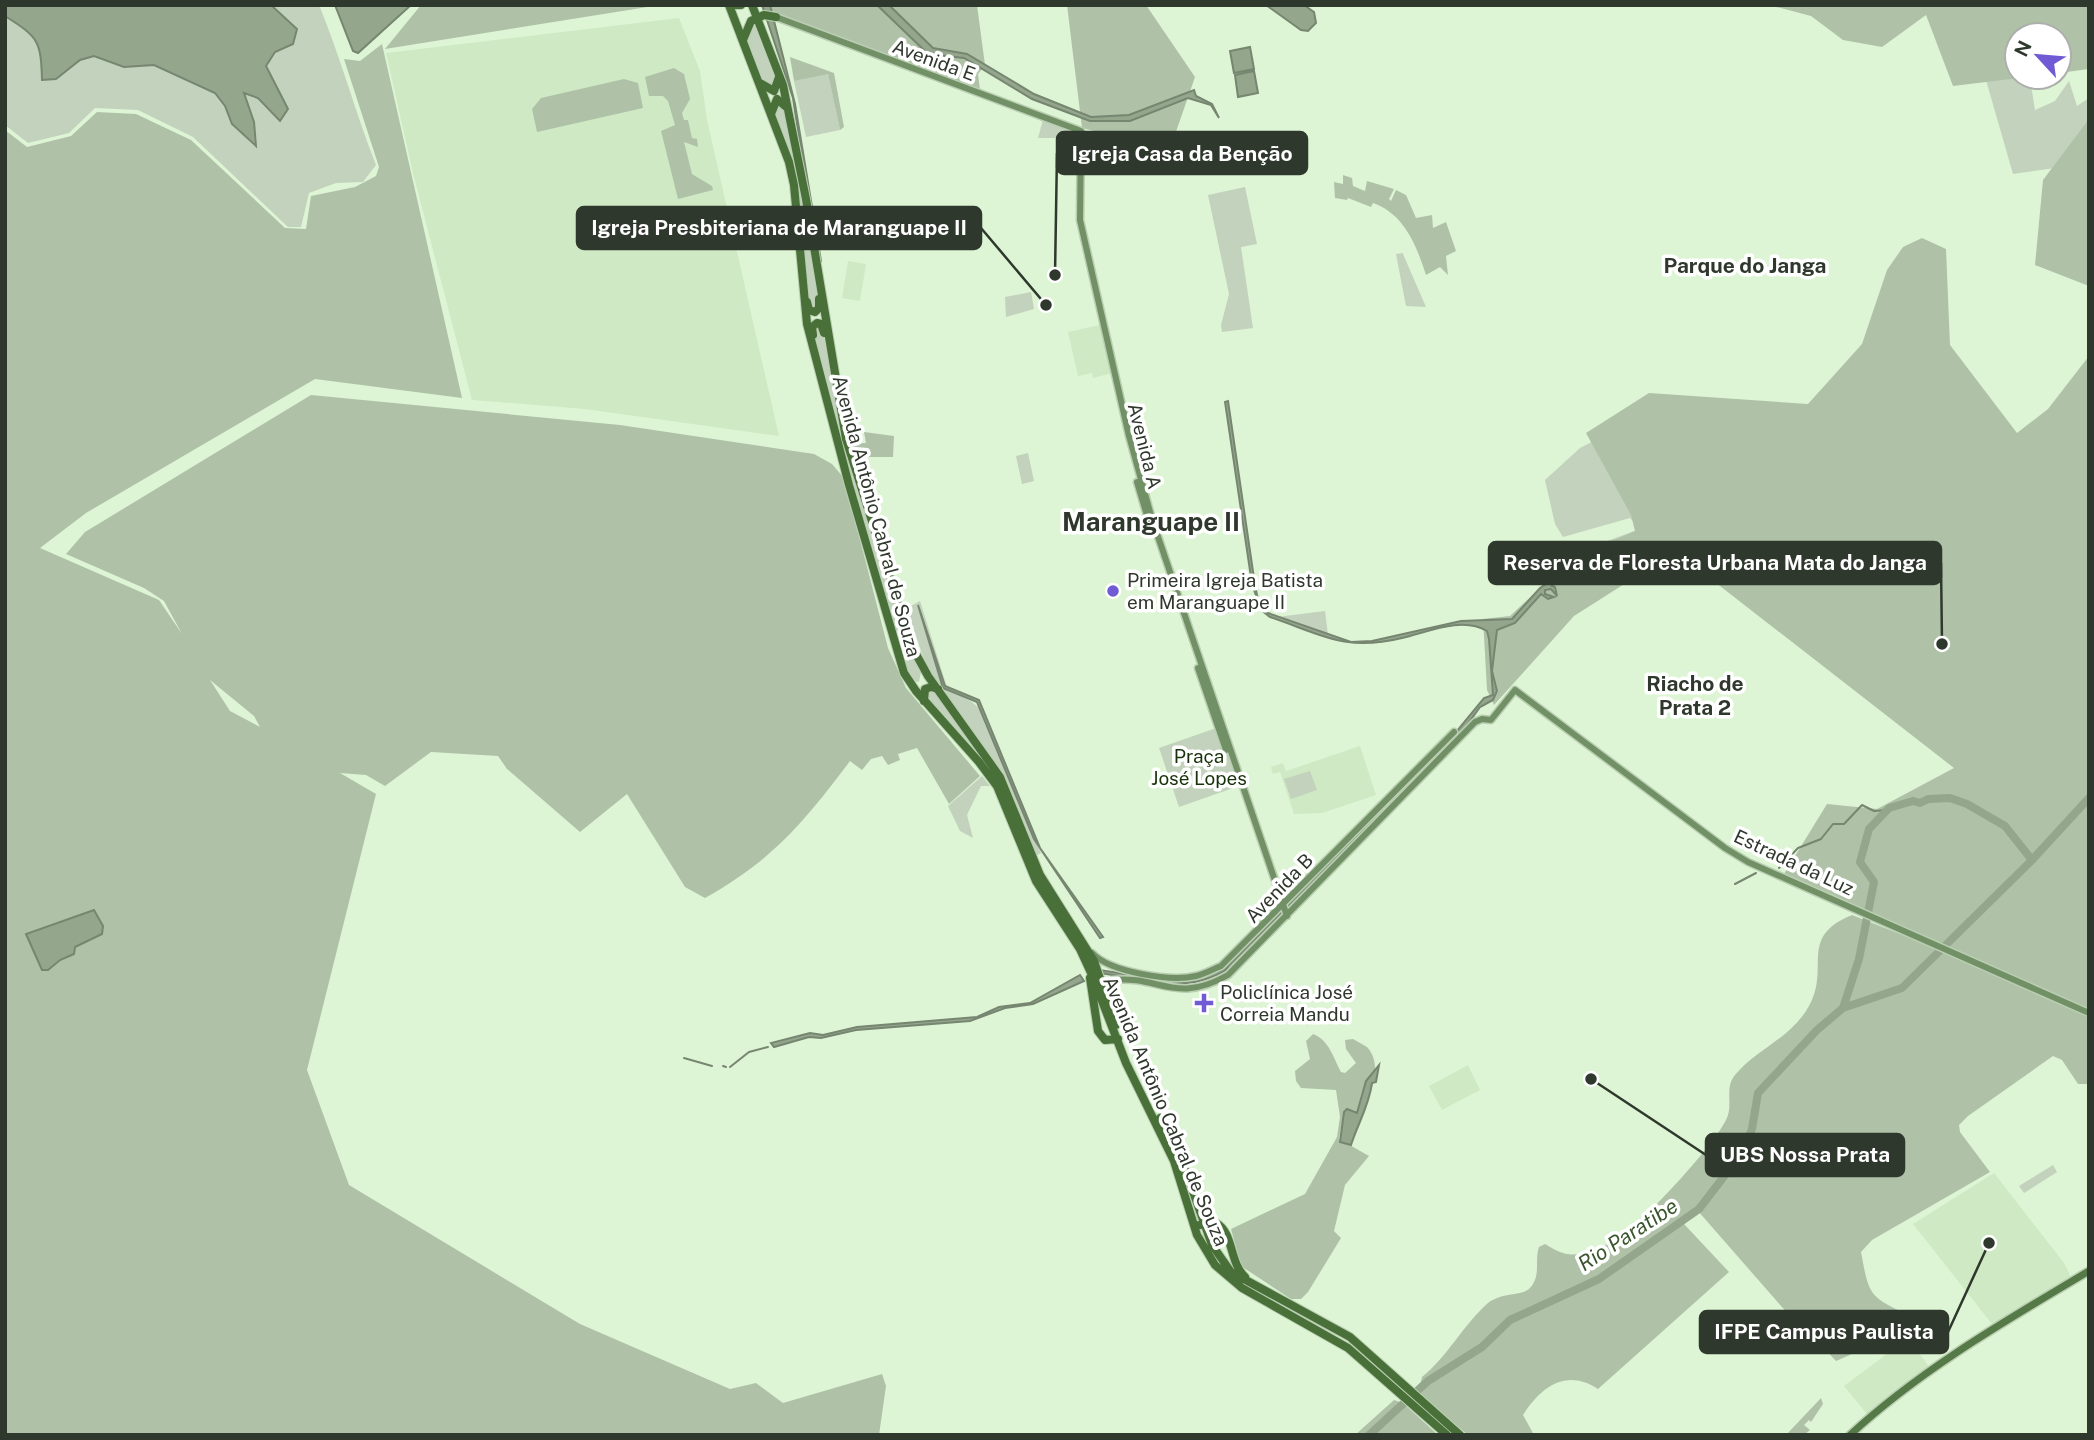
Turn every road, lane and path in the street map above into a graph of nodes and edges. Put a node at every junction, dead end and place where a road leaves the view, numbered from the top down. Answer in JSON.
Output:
{"nodes":[{"id":1,"x":729,"y":5,"type":"edge"},
{"id":2,"x":735,"y":5,"type":"edge"},
{"id":3,"x":741,"y":5,"type":"edge"},
{"id":4,"x":752,"y":5,"type":"edge"},
{"id":5,"x":765,"y":15,"type":"edge"},
{"id":6,"x":743,"y":43,"type":"junction"},
{"id":7,"x":779,"y":71,"type":"junction"},
{"id":8,"x":758,"y":81,"type":"junction"},
{"id":9,"x":771,"y":114,"type":"junction"},
{"id":10,"x":1079,"y":130,"type":"joint"},
{"id":11,"x":798,"y":156,"type":"junction"},
{"id":12,"x":812,"y":234,"type":"junction"},
{"id":13,"x":800,"y":250,"type":"junction"},
{"id":14,"x":820,"y":368,"type":"junction"},
{"id":15,"x":835,"y":380,"type":"junction"},
{"id":16,"x":917,"y":660,"type":"junction"},
{"id":17,"x":907,"y":677,"type":"junction"},
{"id":18,"x":938,"y":689,"type":"junction"},
{"id":19,"x":1515,"y":690,"type":"joint"},
{"id":20,"x":924,"y":701,"type":"junction"},
{"id":21,"x":1457,"y":741,"type":"junction"},
{"id":22,"x":1282,"y":908,"type":"junction"},
{"id":23,"x":1286,"y":917,"type":"junction"},
{"id":24,"x":1085,"y":943,"type":"junction"},
{"id":25,"x":1086,"y":963,"type":"junction"},
{"id":26,"x":1105,"y":993,"type":"junction"},
{"id":27,"x":2089,"y":1013,"type":"edge"},
{"id":28,"x":1118,"y":1038,"type":"junction"},
{"id":29,"x":1199,"y":1225,"type":"junction"},
{"id":30,"x":2089,"y":1271,"type":"edge"},
{"id":31,"x":1257,"y":1289,"type":"junction"},
{"id":32,"x":1318,"y":1329,"type":"junction"},
{"id":33,"x":1413,"y":1398,"type":"junction"},
{"id":34,"x":1447,"y":1435,"type":"edge"},
{"id":35,"x":1460,"y":1435,"type":"edge"},
{"id":36,"x":1850,"y":1435,"type":"edge"}],
"edges":[{"from":1,"to":6,"type":"highway","name":"Avenida Antônio Cabral de Souza"},
{"from":2,"to":3,"type":"highway"},
{"from":4,"to":5,"type":"highway","name":"Avenida Antônio Cabral de Souza"},
{"from":5,"to":6,"type":"highway"},
{"from":5,"to":7,"type":"highway","name":"Avenida Antônio Cabral de Souza"},
{"from":5,"to":10,"type":"main road","name":"Avenida E"},
{"from":6,"to":8,"type":"highway","name":"Avenida Antônio Cabral de Souza"},
{"from":7,"to":8,"type":"highway"},
{"from":7,"to":11,"type":"highway","name":"Avenida Antônio Cabral de Souza"},
{"from":8,"to":9,"type":"highway","name":"Avenida Antônio Cabral de Souza"},
{"from":9,"to":11,"type":"highway"},
{"from":9,"to":13,"type":"highway","name":"Avenida Antônio Cabral de Souza"},
{"from":10,"to":22,"type":"main road","name":"Avenida A"},
{"from":11,"to":12,"type":"highway","name":"Avenida Antônio Cabral de Souza"},
{"from":12,"to":13,"type":"highway"},
{"from":12,"to":15,"type":"highway","name":"Avenida Antônio Cabral de Souza"},
{"from":13,"to":14,"type":"highway","name":"Avenida Antônio Cabral de Souza"},
{"from":14,"to":15,"type":"highway"},
{"from":14,"to":17,"type":"highway","name":"Avenida Antônio Cabral de Souza"},
{"from":15,"to":16,"type":"highway","name":"Avenida Antônio Cabral de Souza"},
{"from":16,"to":17,"type":"highway"},
{"from":16,"to":18,"type":"highway","name":"Avenida Antônio Cabral de Souza"},
{"from":17,"to":20,"type":"highway","name":"Avenida Antônio Cabral de Souza"},
{"from":18,"to":20,"type":"highway"},
{"from":18,"to":24,"type":"highway","name":"Avenida Antônio Cabral de Souza"},
{"from":19,"to":21,"type":"main road","name":"Avenida B"},
{"from":19,"to":27,"type":"main road","name":"Estrada da Luz"},
{"from":20,"to":25,"type":"highway","name":"Avenida Antônio Cabral de Souza"},
{"from":21,"to":22,"type":"main road","name":"Avenida B"},
{"from":21,"to":23,"type":"main road","name":"Avenida B"},
{"from":22,"to":23,"type":"main road","name":"Avenida A"},
{"from":22,"to":24,"type":"main road","name":"Avenida B"},
{"from":23,"to":26,"type":"main road","name":"Avenida B"},
{"from":24,"to":26,"type":"highway","name":"Avenida Antônio Cabral de Souza"},
{"from":25,"to":28,"type":"highway","name":"Avenida Antônio Cabral de Souza"},
{"from":25,"to":28,"type":"highway"},
{"from":26,"to":28,"type":"highway","name":"Avenida Antônio Cabral de Souza"},
{"from":28,"to":29,"type":"highway","name":"Avenida Antônio Cabral de Souza"},
{"from":29,"to":31,"type":"highway","name":"Avenida Antônio Cabral de Souza"},
{"from":29,"to":31,"type":"highway"},
{"from":29,"to":32,"type":"highway","name":"Avenida Antônio Cabral de Souza"},
{"from":30,"to":36,"type":"main road"},
{"from":31,"to":32,"type":"highway","name":"Avenida Antônio Cabral de Souza"},
{"from":32,"to":33,"type":"highway","name":"Avenida Antônio Cabral de Souza"},
{"from":33,"to":34,"type":"highway","name":"Avenida Antônio Cabral de Souza"},
{"from":33,"to":35,"type":"highway","name":"Avenida Antônio Cabral de Souza"}]}
